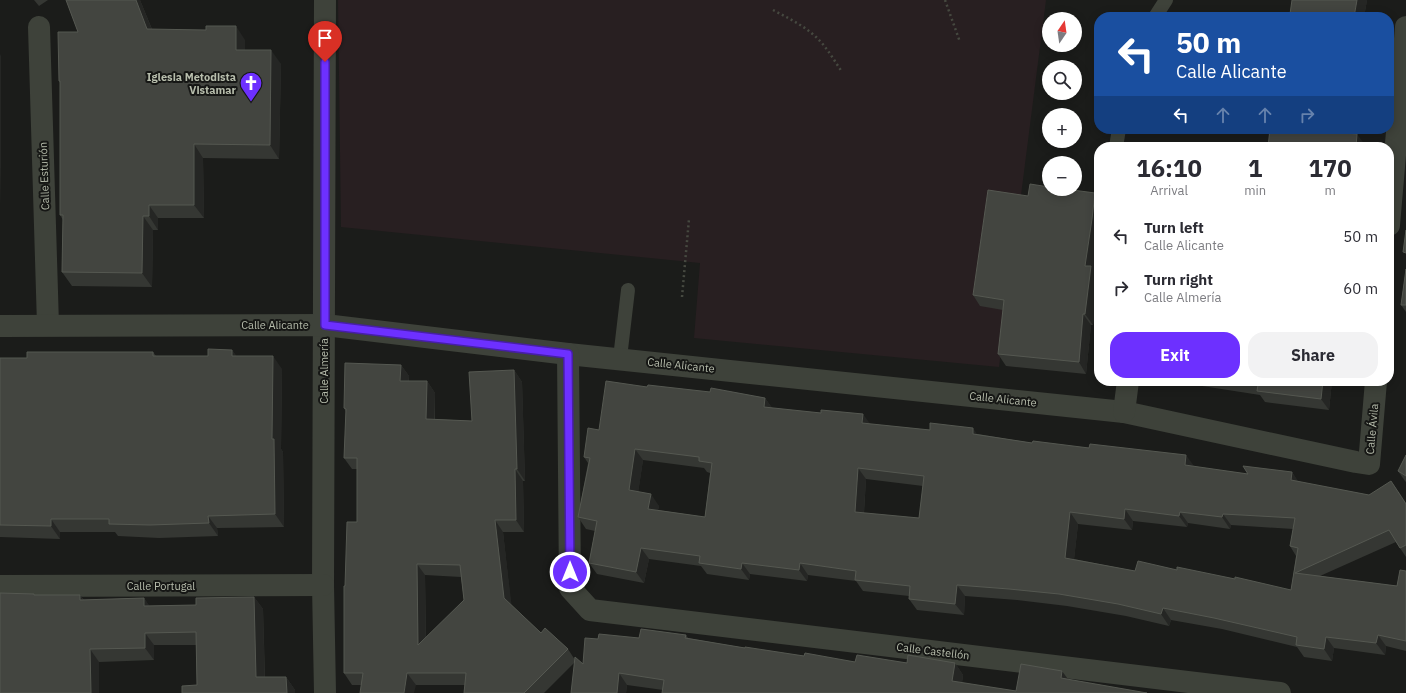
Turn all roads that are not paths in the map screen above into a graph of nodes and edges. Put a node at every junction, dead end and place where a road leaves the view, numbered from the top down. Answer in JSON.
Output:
{"nodes":[{"id":1,"x":325,"y":0,"type":"edge"},
{"id":2,"x":1166,"y":0,"type":"edge"},
{"id":3,"x":1158,"y":12,"type":"edge"},
{"id":4,"x":39,"y":27,"type":"dead end"},
{"id":5,"x":1406,"y":27,"type":"edge"},
{"id":6,"x":1394,"y":167,"type":"edge"},
{"id":7,"x":628,"y":290,"type":"dead end"},
{"id":8,"x":48,"y":325,"type":"junction"},
{"id":9,"x":325,"y":325,"type":"junction"},
{"id":10,"x":0,"y":326,"type":"edge"},
{"id":11,"x":568,"y":354,"type":"junction"},
{"id":12,"x":620,"y":358,"type":"junction"},
{"id":13,"x":1127,"y":386,"type":"edge"},
{"id":14,"x":1376,"y":386,"type":"edge"},
{"id":15,"x":1124,"y":412,"type":"junction"},
{"id":16,"x":1356,"y":462,"type":"joint"},
{"id":17,"x":323,"y":585,"type":"junction"},
{"id":18,"x":0,"y":586,"type":"edge"},
{"id":19,"x":325,"y":693,"type":"edge"},
{"id":20,"x":1280,"y":693,"type":"edge"}],
"edges":[{"from":1,"to":9,"type":"street","name":"Calle Almería"},
{"from":2,"to":3,"type":"lane"},
{"from":4,"to":8,"type":"street","name":"Calle Esturión"},
{"from":5,"to":6,"type":"street"},
{"from":7,"to":12,"type":"lane"},
{"from":8,"to":9,"type":"street","name":"Calle Alicante"},
{"from":8,"to":10,"type":"street","name":"Calle Alicante"},
{"from":9,"to":11,"type":"street","name":"Calle Alicante"},
{"from":9,"to":17,"type":"street","name":"Calle Almería"},
{"from":11,"to":12,"type":"street","name":"Calle Alicante"},
{"from":11,"to":20,"type":"street","name":"Calle Castellón"},
{"from":12,"to":15,"type":"street","name":"Calle Alicante"},
{"from":13,"to":15,"type":"street"},
{"from":14,"to":16,"type":"street","name":"Calle Ávila"},
{"from":15,"to":16,"type":"street","name":"Calle Alicante"},
{"from":17,"to":18,"type":"street","name":"Calle Portugal"},
{"from":17,"to":19,"type":"street","name":"Calle Almería"}]}
